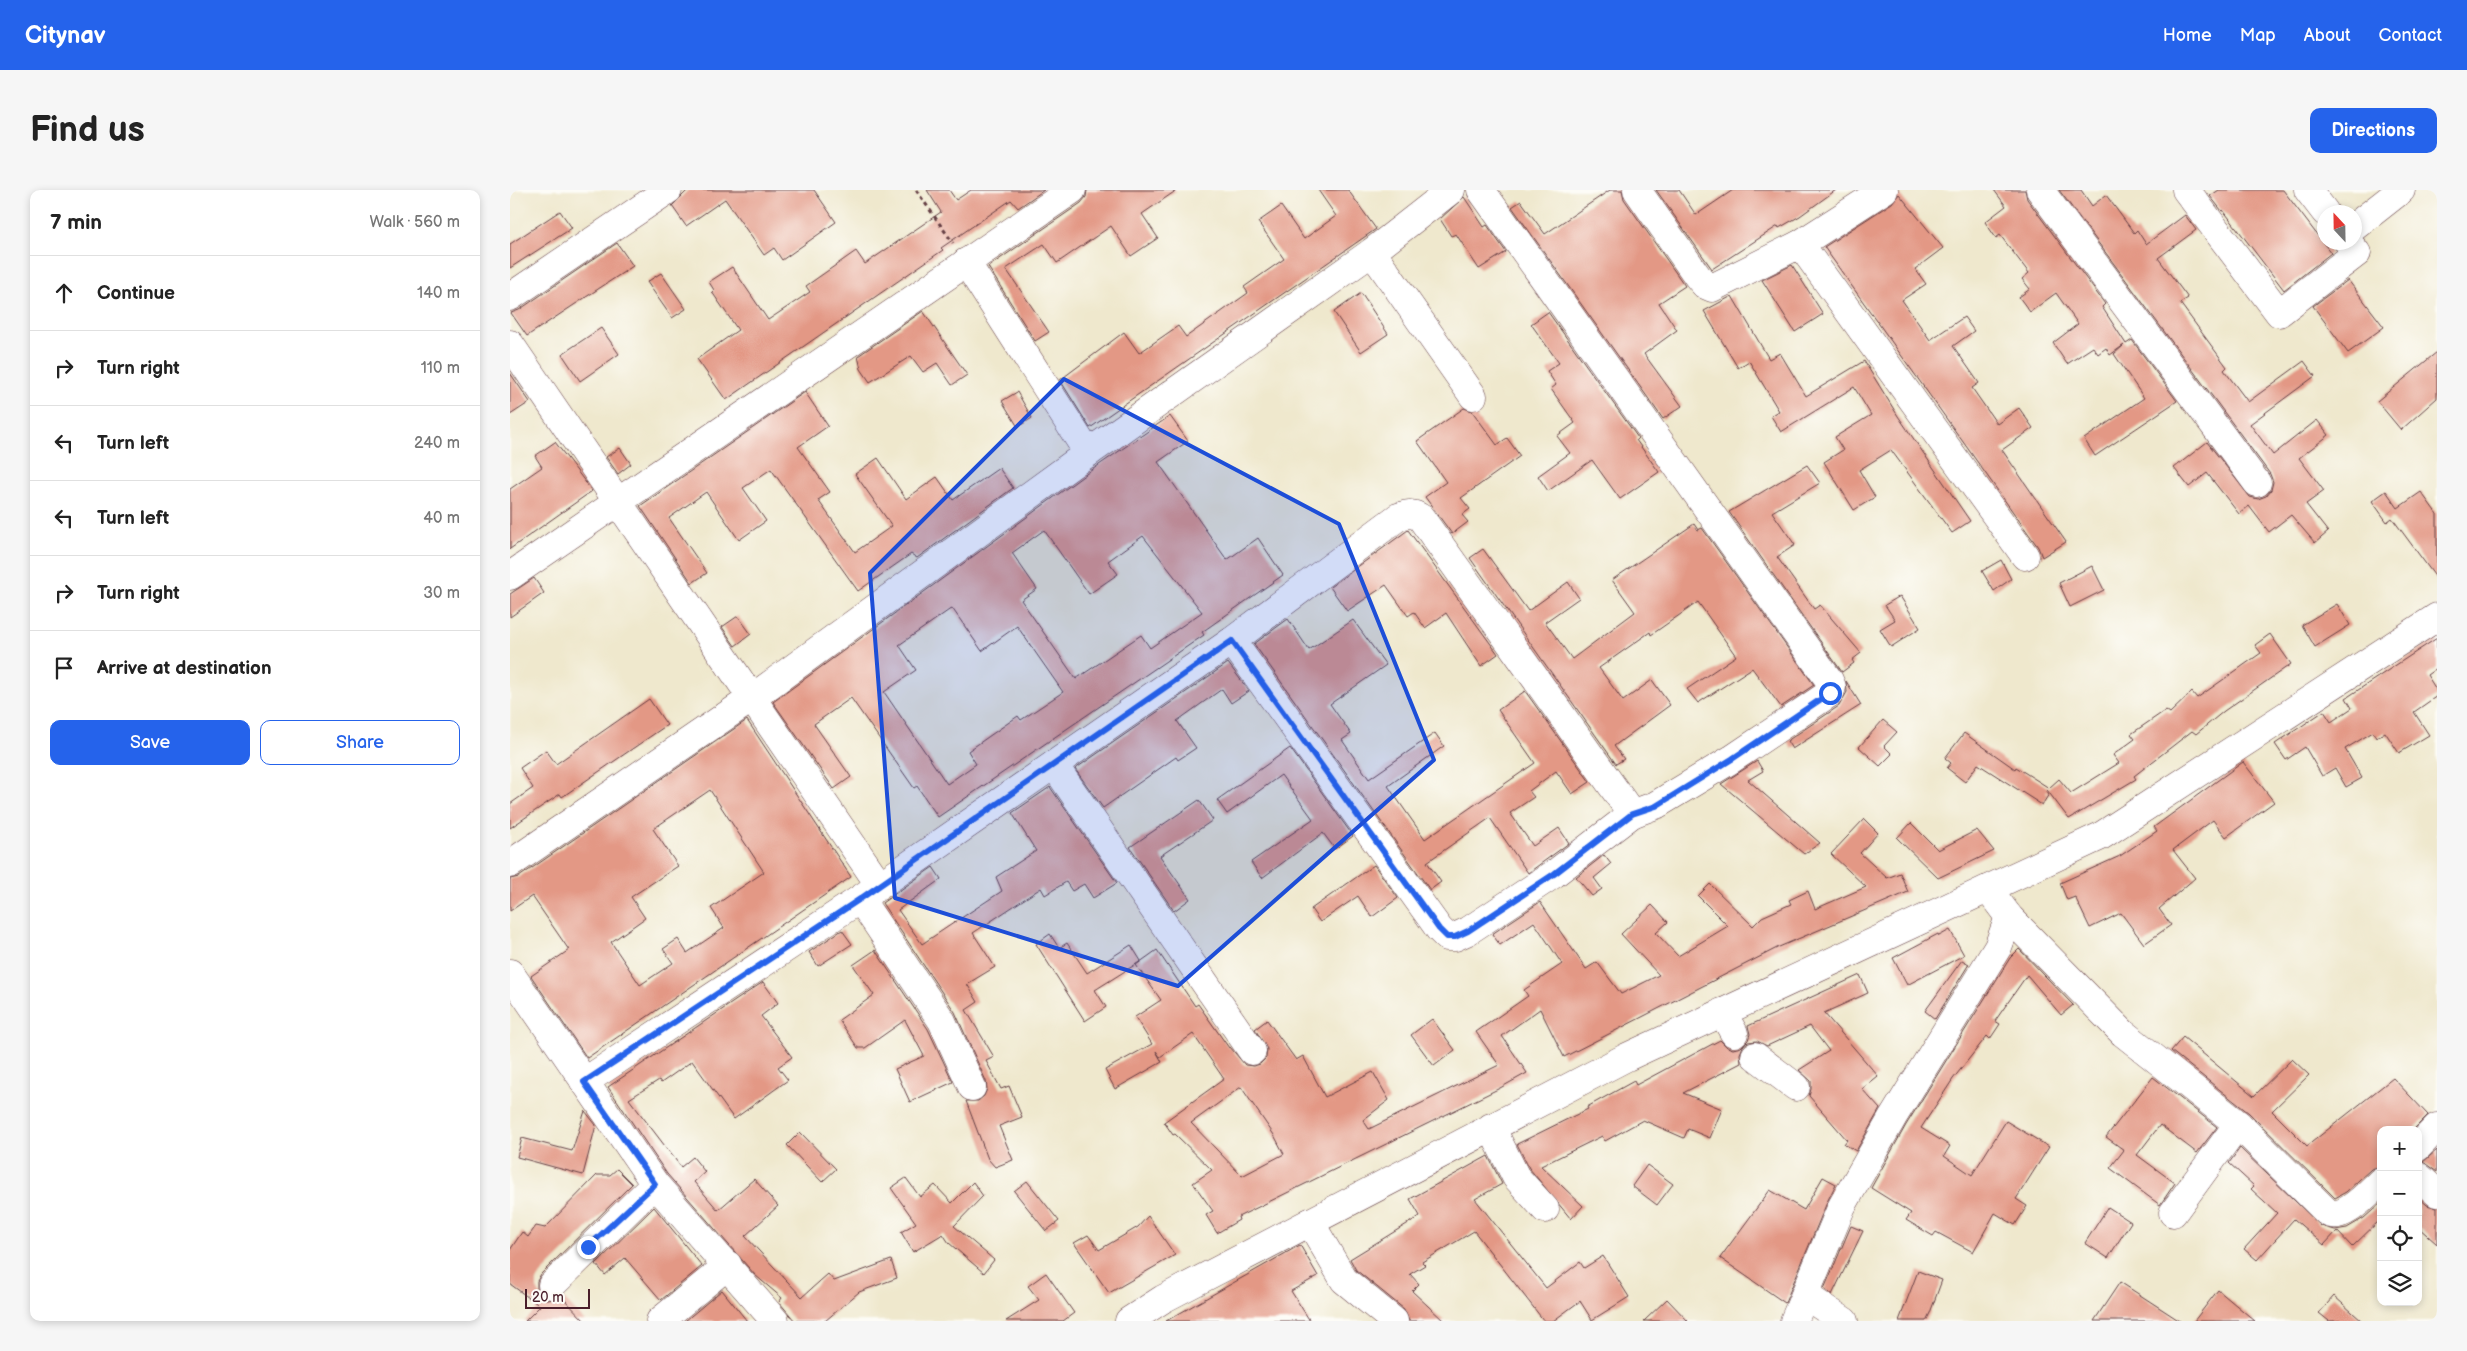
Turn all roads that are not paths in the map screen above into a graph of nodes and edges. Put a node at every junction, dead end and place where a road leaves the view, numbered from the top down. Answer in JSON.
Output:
{"nodes":[{"id":1,"x":668,"y":190,"type":"edge"},
{"id":2,"x":1072,"y":190,"type":"edge"},
{"id":3,"x":1452,"y":190,"type":"edge"},
{"id":4,"x":1482,"y":190,"type":"edge"},
{"id":5,"x":1637,"y":190,"type":"edge"},
{"id":6,"x":1884,"y":190,"type":"edge"},
{"id":7,"x":2040,"y":190,"type":"edge"},
{"id":8,"x":2186,"y":190,"type":"edge"},
{"id":9,"x":2308,"y":190,"type":"edge"},
{"id":10,"x":2402,"y":190,"type":"edge"},
{"id":11,"x":2320,"y":205,"type":"edge"},
{"id":12,"x":2362,"y":221,"type":"edge"},
{"id":13,"x":1800,"y":244,"type":"junction"},
{"id":14,"x":2355,"y":250,"type":"edge"},
{"id":15,"x":1372,"y":252,"type":"junction"},
{"id":16,"x":966,"y":262,"type":"junction"},
{"id":17,"x":510,"y":298,"type":"edge"},
{"id":18,"x":510,"y":344,"type":"edge"},
{"id":19,"x":1473,"y":396,"type":"dead end"},
{"id":20,"x":1088,"y":453,"type":"junction"},
{"id":21,"x":2257,"y":482,"type":"dead end"},
{"id":22,"x":619,"y":501,"type":"junction"},
{"id":23,"x":2025,"y":556,"type":"dead end"},
{"id":24,"x":510,"y":576,"type":"edge"},
{"id":25,"x":2437,"y":617,"type":"edge"},
{"id":26,"x":1232,"y":641,"type":"junction"},
{"id":27,"x":752,"y":698,"type":"junction"},
{"id":28,"x":1054,"y":765,"type":"junction"},
{"id":29,"x":1632,"y":814,"type":"junction"},
{"id":30,"x":510,"y":864,"type":"edge"},
{"id":31,"x":1988,"y":889,"type":"junction"},
{"id":32,"x":870,"y":892,"type":"junction"},
{"id":33,"x":2009,"y":917,"type":"junction"},
{"id":34,"x":510,"y":973,"type":"edge"},
{"id":35,"x":1252,"y":1051,"type":"dead end"},
{"id":36,"x":1755,"y":1056,"type":"dead end"},
{"id":37,"x":584,"y":1082,"type":"junction"},
{"id":38,"x":972,"y":1087,"type":"dead end"},
{"id":39,"x":1796,"y":1087,"type":"dead end"},
{"id":40,"x":2238,"y":1124,"type":"junction"},
{"id":41,"x":2437,"y":1127,"type":"edge"},
{"id":42,"x":1491,"y":1128,"type":"junction"},
{"id":43,"x":2422,"y":1142,"type":"edge"},
{"id":44,"x":2422,"y":1180,"type":"edge"},
{"id":45,"x":655,"y":1184,"type":"junction"},
{"id":46,"x":2377,"y":1185,"type":"edge"},
{"id":47,"x":2437,"y":1193,"type":"edge"},
{"id":48,"x":1545,"y":1209,"type":"dead end"},
{"id":49,"x":2173,"y":1213,"type":"dead end"},
{"id":50,"x":1310,"y":1222,"type":"junction"},
{"id":51,"x":728,"y":1265,"type":"junction"},
{"id":52,"x":552,"y":1284,"type":"dead end"},
{"id":53,"x":1806,"y":1296,"type":"junction"},
{"id":54,"x":660,"y":1321,"type":"edge"},
{"id":55,"x":775,"y":1321,"type":"edge"},
{"id":56,"x":1129,"y":1321,"type":"edge"},
{"id":57,"x":1394,"y":1321,"type":"edge"},
{"id":58,"x":1794,"y":1321,"type":"edge"},
{"id":59,"x":1844,"y":1321,"type":"edge"}],
"edges":[{"from":1,"to":17,"type":"street"},
{"from":2,"to":16,"type":"street"},
{"from":3,"to":15,"type":"street"},
{"from":4,"to":29,"type":"street"},
{"from":5,"to":13,"type":"street"},
{"from":6,"to":13,"type":"street"},
{"from":7,"to":21,"type":"street"},
{"from":8,"to":14,"type":"street"},
{"from":9,"to":11,"type":"street"},
{"from":10,"to":12,"type":"street"},
{"from":13,"to":23,"type":"street"},
{"from":15,"to":19,"type":"street"},
{"from":15,"to":20,"type":"street"},
{"from":16,"to":20,"type":"street"},
{"from":16,"to":22,"type":"street"},
{"from":18,"to":22,"type":"street"},
{"from":20,"to":27,"type":"street"},
{"from":22,"to":24,"type":"street"},
{"from":22,"to":27,"type":"street"},
{"from":25,"to":31,"type":"street"},
{"from":26,"to":28,"type":"street"},
{"from":26,"to":29,"type":"street"},
{"from":26,"to":29,"type":"street"},
{"from":27,"to":30,"type":"street"},
{"from":27,"to":32,"type":"street"},
{"from":28,"to":32,"type":"street"},
{"from":28,"to":35,"type":"street"},
{"from":31,"to":33,"type":"street"},
{"from":31,"to":42,"type":"street"},
{"from":32,"to":37,"type":"street"},
{"from":32,"to":38,"type":"street"},
{"from":33,"to":40,"type":"street"},
{"from":33,"to":53,"type":"street"},
{"from":34,"to":37,"type":"street"},
{"from":36,"to":39,"type":"street"},
{"from":37,"to":45,"type":"street"},
{"from":40,"to":46,"type":"street"},
{"from":40,"to":49,"type":"street"},
{"from":41,"to":43,"type":"street"},
{"from":42,"to":48,"type":"street"},
{"from":42,"to":50,"type":"street"},
{"from":44,"to":47,"type":"street"},
{"from":45,"to":51,"type":"street"},
{"from":45,"to":52,"type":"street"},
{"from":50,"to":56,"type":"street"},
{"from":50,"to":57,"type":"street"},
{"from":51,"to":54,"type":"street"},
{"from":51,"to":55,"type":"street"},
{"from":53,"to":58,"type":"street"},
{"from":53,"to":59,"type":"street"}]}
